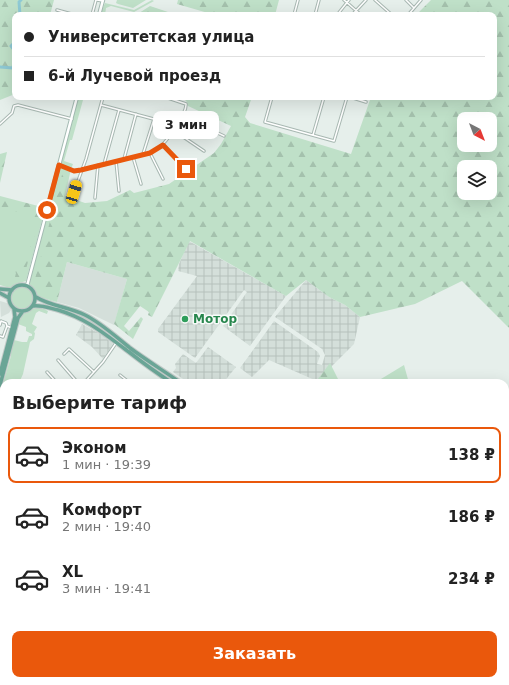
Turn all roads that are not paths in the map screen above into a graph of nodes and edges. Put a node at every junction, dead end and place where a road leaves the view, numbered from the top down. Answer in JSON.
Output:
{"nodes":[{"id":1,"x":96,"y":0,"type":"edge"},
{"id":2,"x":298,"y":0,"type":"edge"},
{"id":3,"x":319,"y":0,"type":"edge"},
{"id":4,"x":344,"y":0,"type":"edge"},
{"id":5,"x":349,"y":0,"type":"edge"},
{"id":6,"x":366,"y":0,"type":"edge"},
{"id":7,"x":375,"y":0,"type":"edge"},
{"id":8,"x":406,"y":0,"type":"edge"},
{"id":9,"x":421,"y":0,"type":"edge"},
{"id":10,"x":103,"y":1,"type":"edge"},
{"id":11,"x":347,"y":3,"type":"junction"},
{"id":12,"x":414,"y":8,"type":"junction"},
{"id":13,"x":57,"y":10,"type":"dead end"},
{"id":14,"x":356,"y":11,"type":"joint"},
{"id":15,"x":64,"y":12,"type":"edge"},
{"id":16,"x":93,"y":12,"type":"edge"},
{"id":17,"x":100,"y":12,"type":"edge"},
{"id":18,"x":295,"y":12,"type":"edge"},
{"id":19,"x":316,"y":12,"type":"edge"},
{"id":20,"x":340,"y":12,"type":"edge"},
{"id":21,"x":389,"y":12,"type":"edge"},
{"id":22,"x":411,"y":12,"type":"edge"},
{"id":23,"x":76,"y":100,"type":"edge"},
{"id":24,"x":102,"y":100,"type":"edge"},
{"id":25,"x":175,"y":100,"type":"edge"},
{"id":26,"x":271,"y":100,"type":"edge"},
{"id":27,"x":323,"y":100,"type":"edge"},
{"id":28,"x":346,"y":100,"type":"edge"},
{"id":29,"x":360,"y":100,"type":"edge"},
{"id":30,"x":366,"y":102,"type":"dead end"},
{"id":31,"x":101,"y":105,"type":"junction"},
{"id":32,"x":119,"y":110,"type":"junction"},
{"id":33,"x":136,"y":114,"type":"junction"},
{"id":34,"x":182,"y":116,"type":"junction"},
{"id":35,"x":72,"y":119,"type":"junction"},
{"id":36,"x":154,"y":119,"type":"junction"},
{"id":37,"x":0,"y":124,"type":"edge"},
{"id":38,"x":176,"y":125,"type":"junction"},
{"id":39,"x":173,"y":130,"type":"junction"},
{"id":40,"x":313,"y":135,"type":"junction"},
{"id":41,"x":224,"y":136,"type":"dead end"},
{"id":42,"x":163,"y":145,"type":"junction"},
{"id":43,"x":204,"y":151,"type":"dead end"},
{"id":44,"x":150,"y":153,"type":"junction"},
{"id":45,"x":143,"y":155,"type":"junction"},
{"id":46,"x":133,"y":157,"type":"junction"},
{"id":47,"x":124,"y":159,"type":"junction"},
{"id":48,"x":116,"y":161,"type":"junction"},
{"id":49,"x":104,"y":164,"type":"junction"},
{"id":50,"x":59,"y":165,"type":"junction"},
{"id":51,"x":98,"y":165,"type":"junction"},
{"id":52,"x":186,"y":169,"type":"dead end"},
{"id":53,"x":81,"y":170,"type":"junction"},
{"id":54,"x":163,"y":179,"type":"dead end"},
{"id":55,"x":141,"y":184,"type":"dead end"},
{"id":56,"x":119,"y":191,"type":"dead end"},
{"id":57,"x":74,"y":192,"type":"dead end"},
{"id":58,"x":96,"y":198,"type":"dead end"},
{"id":59,"x":27,"y":286,"type":"junction"},
{"id":60,"x":0,"y":289,"type":"edge"},
{"id":61,"x":12,"y":290,"type":"junction"},
{"id":62,"x":0,"y":293,"type":"edge"},
{"id":63,"x":36,"y":297,"type":"junction"},
{"id":64,"x":9,"y":298,"type":"junction"},
{"id":65,"x":33,"y":306,"type":"junction"},
{"id":66,"x":14,"y":309,"type":"junction"},
{"id":67,"x":23,"y":312,"type":"junction"},
{"id":68,"x":83,"y":314,"type":"junction"},
{"id":69,"x":81,"y":319,"type":"junction"},
{"id":70,"x":0,"y":325,"type":"edge"},
{"id":71,"x":7,"y":326,"type":"junction"},
{"id":72,"x":12,"y":328,"type":"junction"},
{"id":73,"x":0,"y":336,"type":"edge"},
{"id":74,"x":4,"y":336,"type":"junction"},
{"id":75,"x":10,"y":338,"type":"junction"},
{"id":76,"x":116,"y":343,"type":"junction"},
{"id":77,"x":64,"y":354,"type":"dead end"},
{"id":78,"x":58,"y":360,"type":"dead end"},
{"id":79,"x":149,"y":364,"type":"junction"},
{"id":80,"x":48,"y":372,"type":"dead end"},
{"id":81,"x":94,"y":372,"type":"junction"},
{"id":82,"x":0,"y":374,"type":"edge"},
{"id":83,"x":120,"y":375,"type":"dead end"},
{"id":84,"x":165,"y":378,"type":"edge"},
{"id":85,"x":2,"y":379,"type":"edge"},
{"id":86,"x":54,"y":379,"type":"edge"},
{"id":87,"x":75,"y":379,"type":"edge"},
{"id":88,"x":88,"y":379,"type":"edge"},
{"id":89,"x":125,"y":379,"type":"edge"},
{"id":90,"x":173,"y":379,"type":"edge"},
{"id":91,"x":178,"y":685,"type":"edge"},
{"id":92,"x":181,"y":685,"type":"edge"}],
"edges":[{"from":1,"to":10,"type":"street"},
{"from":1,"to":16,"type":"street"},
{"from":2,"to":18,"type":"street"},
{"from":3,"to":19,"type":"street"},
{"from":4,"to":11,"type":"street"},
{"from":5,"to":11,"type":"street"},
{"from":6,"to":14,"type":"street"},
{"from":7,"to":21,"type":"street"},
{"from":8,"to":12,"type":"street"},
{"from":9,"to":12,"type":"street"},
{"from":10,"to":17,"type":"street"},
{"from":11,"to":14,"type":"street"},
{"from":11,"to":20,"type":"street"},
{"from":12,"to":22,"type":"street"},
{"from":13,"to":15,"type":"street"},
{"from":23,"to":35,"type":"street"},
{"from":24,"to":31,"type":"street"},
{"from":25,"to":34,"type":"street"},
{"from":26,"to":40,"type":"street"},
{"from":27,"to":40,"type":"street"},
{"from":28,"to":40,"type":"street"},
{"from":29,"to":30,"type":"street"},
{"from":31,"to":32,"type":"street"},
{"from":31,"to":53,"type":"street"},
{"from":32,"to":33,"type":"street"},
{"from":32,"to":49,"type":"street"},
{"from":33,"to":36,"type":"street"},
{"from":33,"to":47,"type":"street"},
{"from":34,"to":38,"type":"street"},
{"from":34,"to":41,"type":"street"},
{"from":35,"to":37,"type":"street"},
{"from":35,"to":50,"type":"street"},
{"from":36,"to":38,"type":"street"},
{"from":36,"to":45,"type":"street"},
{"from":38,"to":39,"type":"street"},
{"from":39,"to":42,"type":"street"},
{"from":39,"to":43,"type":"street"},
{"from":42,"to":44,"type":"street"},
{"from":42,"to":52,"type":"street"},
{"from":44,"to":45,"type":"street"},
{"from":44,"to":54,"type":"street"},
{"from":45,"to":46,"type":"street"},
{"from":46,"to":47,"type":"street"},
{"from":46,"to":55,"type":"street"},
{"from":47,"to":48,"type":"street"},
{"from":48,"to":49,"type":"street"},
{"from":48,"to":56,"type":"street"},
{"from":49,"to":51,"type":"street"},
{"from":50,"to":53,"type":"street"},
{"from":50,"to":59,"type":"street"},
{"from":51,"to":53,"type":"street"},
{"from":51,"to":58,"type":"street"},
{"from":53,"to":57,"type":"street"},
{"from":59,"to":61,"type":"main road"},
{"from":59,"to":63,"type":"main road"},
{"from":60,"to":61,"type":"main road"},
{"from":61,"to":64,"type":"main road"},
{"from":62,"to":64,"type":"main road"},
{"from":63,"to":65,"type":"main road"},
{"from":63,"to":68,"type":"main road"},
{"from":64,"to":66,"type":"main road"},
{"from":65,"to":67,"type":"main road"},
{"from":65,"to":69,"type":"main road"},
{"from":66,"to":67,"type":"main road"},
{"from":66,"to":72,"type":"main road"},
{"from":67,"to":85,"type":"main road"},
{"from":68,"to":69,"type":"main road"},
{"from":68,"to":79,"type":"main road"},
{"from":69,"to":76,"type":"main road"},
{"from":70,"to":71,"type":"street"},
{"from":71,"to":72,"type":"street"},
{"from":71,"to":74,"type":"street"},
{"from":72,"to":75,"type":"main road"},
{"from":73,"to":74,"type":"street"},
{"from":74,"to":75,"type":"street"},
{"from":75,"to":82,"type":"main road"},
{"from":76,"to":79,"type":"main road"},
{"from":76,"to":81,"type":"street"},
{"from":77,"to":81,"type":"street"},
{"from":78,"to":87,"type":"street"},
{"from":79,"to":84,"type":"main road"},
{"from":79,"to":90,"type":"main road"},
{"from":80,"to":86,"type":"street"},
{"from":81,"to":88,"type":"street"},
{"from":83,"to":89,"type":"street"},
{"from":91,"to":92,"type":"street"}]}
